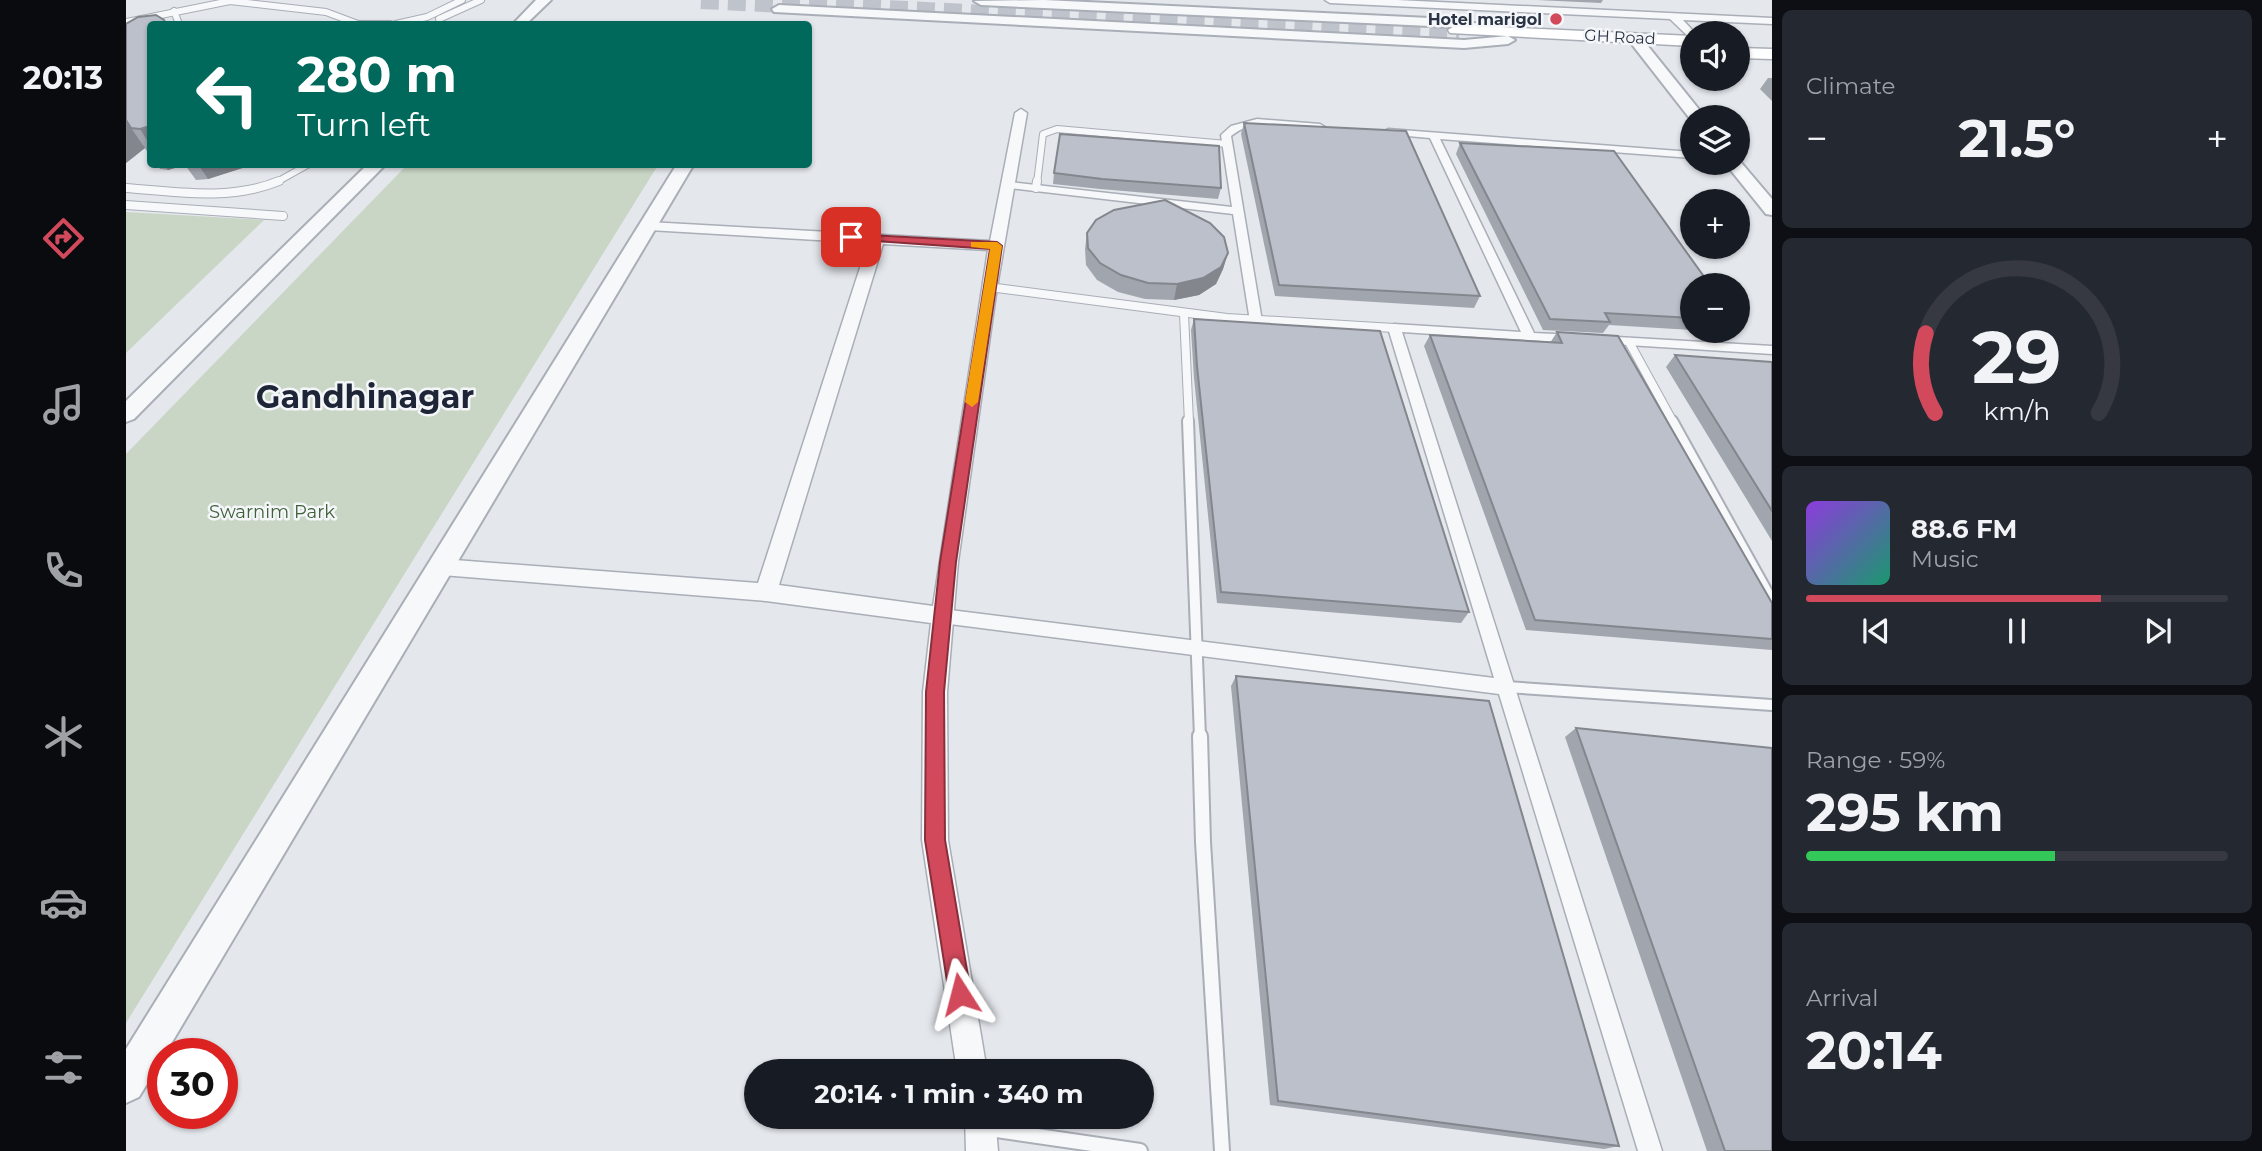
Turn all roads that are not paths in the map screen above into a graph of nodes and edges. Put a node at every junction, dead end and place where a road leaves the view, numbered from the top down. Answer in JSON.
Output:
{"nodes":[{"id":1,"x":463,"y":0,"type":"edge"},
{"id":2,"x":481,"y":0,"type":"edge"},
{"id":3,"x":544,"y":0,"type":"edge"},
{"id":4,"x":963,"y":0,"type":"edge"},
{"id":5,"x":1331,"y":0,"type":"edge"},
{"id":6,"x":1643,"y":0,"type":"edge"},
{"id":7,"x":1417,"y":2,"type":"edge"},
{"id":8,"x":782,"y":4,"type":"edge"},
{"id":9,"x":174,"y":11,"type":"junction"},
{"id":10,"x":1657,"y":16,"type":"junction"},
{"id":11,"x":1674,"y":17,"type":"junction"},
{"id":12,"x":178,"y":21,"type":"edge"},
{"id":13,"x":349,"y":21,"type":"edge"},
{"id":14,"x":409,"y":21,"type":"edge"},
{"id":15,"x":428,"y":21,"type":"edge"},
{"id":16,"x":522,"y":21,"type":"edge"},
{"id":17,"x":772,"y":21,"type":"edge"},
{"id":18,"x":1772,"y":21,"type":"edge"},
{"id":19,"x":126,"y":22,"type":"edge"},
{"id":20,"x":1680,"y":24,"type":"edge"},
{"id":21,"x":1457,"y":34,"type":"tunnel mouth"},
{"id":22,"x":1507,"y":36,"type":"junction"},
{"id":23,"x":1680,"y":40,"type":"edge"},
{"id":24,"x":1639,"y":43,"type":"junction"},
{"id":25,"x":1750,"y":44,"type":"edge"},
{"id":26,"x":1772,"y":45,"type":"edge"},
{"id":27,"x":1680,"y":49,"type":"edge"},
{"id":28,"x":1750,"y":53,"type":"edge"},
{"id":29,"x":1772,"y":54,"type":"edge"},
{"id":30,"x":1688,"y":105,"type":"edge"},
{"id":31,"x":1021,"y":113,"type":"dead end"},
{"id":32,"x":1337,"y":129,"type":"edge"},
{"id":33,"x":1379,"y":132,"type":"edge"},
{"id":34,"x":1434,"y":136,"type":"junction"},
{"id":35,"x":1227,"y":144,"type":"junction"},
{"id":36,"x":1680,"y":154,"type":"edge"},
{"id":37,"x":303,"y":168,"type":"edge"},
{"id":38,"x":374,"y":168,"type":"edge"},
{"id":39,"x":684,"y":168,"type":"edge"},
{"id":40,"x":1743,"y":175,"type":"edge"},
{"id":41,"x":1010,"y":185,"type":"junction"},
{"id":42,"x":126,"y":188,"type":"edge"},
{"id":43,"x":1037,"y":188,"type":"junction"},
{"id":44,"x":126,"y":205,"type":"edge"},
{"id":45,"x":1772,"y":210,"type":"edge"},
{"id":46,"x":1236,"y":211,"type":"junction"},
{"id":47,"x":282,"y":216,"type":"dead end"},
{"id":48,"x":649,"y":226,"type":"junction"},
{"id":49,"x":877,"y":238,"type":"junction"},
{"id":50,"x":997,"y":246,"type":"junction"},
{"id":51,"x":989,"y":287,"type":"junction"},
{"id":52,"x":1184,"y":314,"type":"junction"},
{"id":53,"x":1256,"y":321,"type":"junction"},
{"id":54,"x":1394,"y":328,"type":"junction"},
{"id":55,"x":1529,"y":336,"type":"junction"},
{"id":56,"x":1629,"y":342,"type":"junction"},
{"id":57,"x":1772,"y":350,"type":"edge"},
{"id":58,"x":126,"y":414,"type":"edge"},
{"id":59,"x":442,"y":567,"type":"junction"},
{"id":60,"x":766,"y":592,"type":"junction"},
{"id":61,"x":1772,"y":601,"type":"edge"},
{"id":62,"x":942,"y":615,"type":"junction"},
{"id":63,"x":1198,"y":648,"type":"junction"},
{"id":64,"x":1506,"y":687,"type":"junction"},
{"id":65,"x":1772,"y":705,"type":"edge"},
{"id":66,"x":970,"y":1059,"type":"edge"},
{"id":67,"x":126,"y":1084,"type":"edge"},
{"id":68,"x":981,"y":1132,"type":"edge"},
{"id":69,"x":1140,"y":1151,"type":"edge"},
{"id":70,"x":1222,"y":1151,"type":"edge"},
{"id":71,"x":1650,"y":1151,"type":"edge"}],
"edges":[{"from":1,"to":14,"type":"lane"},
{"from":2,"to":15,"type":"lane"},
{"from":3,"to":16,"type":"street"},
{"from":4,"to":22,"type":"street"},
{"from":5,"to":7,"type":"street"},
{"from":6,"to":10,"type":"street"},
{"from":7,"to":10,"type":"street"},
{"from":8,"to":17,"type":"street"},
{"from":8,"to":22,"type":"street"},
{"from":9,"to":12,"type":"lane"},
{"from":9,"to":13,"type":"lane"},
{"from":9,"to":19,"type":"lane"},
{"from":10,"to":11,"type":"street"},
{"from":11,"to":18,"type":"street"},
{"from":11,"to":20,"type":"street"},
{"from":21,"to":22,"type":"main road","name":"GH Road"},
{"from":22,"to":24,"type":"main road","name":"GH Road"},
{"from":23,"to":24,"type":"main road","name":"GH Road"},
{"from":24,"to":27,"type":"main road","name":"GH Road"},
{"from":24,"to":30,"type":"street"},
{"from":25,"to":26,"type":"main road"},
{"from":28,"to":29,"type":"main road"},
{"from":31,"to":41,"type":"street"},
{"from":32,"to":35,"type":"street"},
{"from":33,"to":34,"type":"street"},
{"from":34,"to":36,"type":"street"},
{"from":34,"to":55,"type":"street"},
{"from":35,"to":43,"type":"lane"},
{"from":35,"to":46,"type":"street"},
{"from":37,"to":42,"type":"lane"},
{"from":38,"to":58,"type":"street"},
{"from":39,"to":48,"type":"street"},
{"from":40,"to":45,"type":"street"},
{"from":41,"to":43,"type":"street"},
{"from":41,"to":50,"type":"street"},
{"from":43,"to":46,"type":"street"},
{"from":44,"to":47,"type":"lane"},
{"from":46,"to":53,"type":"street"},
{"from":48,"to":49,"type":"street"},
{"from":48,"to":59,"type":"street"},
{"from":49,"to":50,"type":"street"},
{"from":49,"to":60,"type":"street"},
{"from":50,"to":51,"type":"street"},
{"from":51,"to":52,"type":"lane"},
{"from":51,"to":62,"type":"street"},
{"from":52,"to":53,"type":"lane"},
{"from":52,"to":63,"type":"lane"},
{"from":53,"to":54,"type":"lane"},
{"from":54,"to":55,"type":"street"},
{"from":54,"to":64,"type":"street"},
{"from":55,"to":56,"type":"street"},
{"from":56,"to":57,"type":"street"},
{"from":56,"to":61,"type":"lane"},
{"from":59,"to":60,"type":"street"},
{"from":59,"to":67,"type":"street"},
{"from":60,"to":62,"type":"street"},
{"from":62,"to":63,"type":"street"},
{"from":62,"to":66,"type":"street"},
{"from":63,"to":64,"type":"street"},
{"from":63,"to":70,"type":"lane"},
{"from":64,"to":65,"type":"lane"},
{"from":64,"to":71,"type":"street"},
{"from":68,"to":69,"type":"lane"}]}
